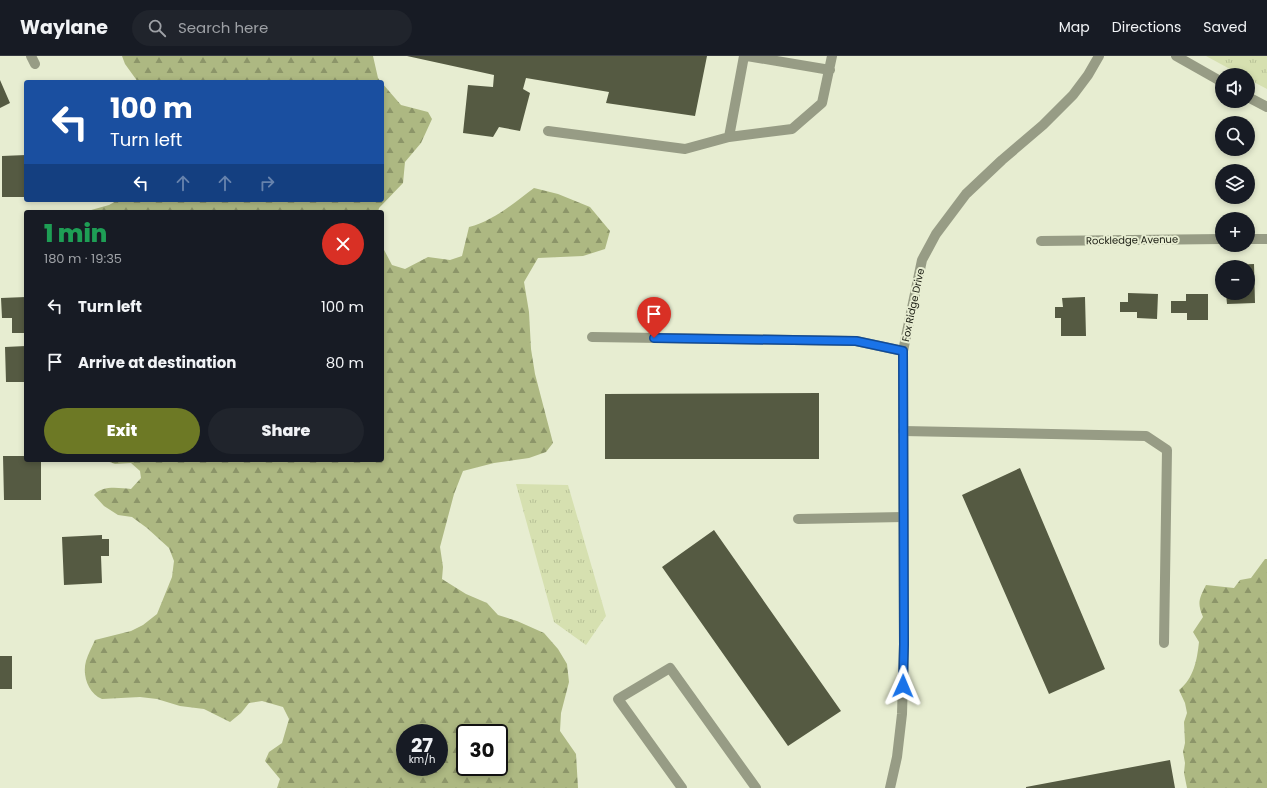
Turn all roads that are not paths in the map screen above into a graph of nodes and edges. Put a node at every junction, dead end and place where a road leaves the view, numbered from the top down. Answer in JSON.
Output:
{"nodes":[{"id":1,"x":745,"y":56,"type":"edge"},
{"id":2,"x":832,"y":56,"type":"edge"},
{"id":3,"x":1099,"y":56,"type":"edge"},
{"id":4,"x":1176,"y":56,"type":"edge"},
{"id":5,"x":830,"y":70,"type":"junction"},
{"id":6,"x":1215,"y":78,"type":"edge"},
{"id":7,"x":1255,"y":101,"type":"edge"},
{"id":8,"x":1267,"y":107,"type":"edge"},
{"id":9,"x":548,"y":132,"type":"dead end"},
{"id":10,"x":729,"y":137,"type":"junction"},
{"id":11,"x":1215,"y":239,"type":"edge"},
{"id":12,"x":1255,"y":239,"type":"edge"},
{"id":13,"x":1267,"y":239,"type":"edge"},
{"id":14,"x":1041,"y":241,"type":"dead end"},
{"id":15,"x":592,"y":337,"type":"dead end"},
{"id":16,"x":903,"y":351,"type":"junction"},
{"id":17,"x":903,"y":431,"type":"junction"},
{"id":18,"x":903,"y":517,"type":"junction"},
{"id":19,"x":798,"y":519,"type":"dead end"},
{"id":20,"x":1164,"y":643,"type":"dead end"},
{"id":21,"x":754,"y":787,"type":"edge"},
{"id":22,"x":682,"y":788,"type":"edge"},
{"id":23,"x":890,"y":788,"type":"edge"}],
"edges":[{"from":1,"to":5,"type":"street"},
{"from":1,"to":10,"type":"street"},
{"from":2,"to":5,"type":"street"},
{"from":3,"to":16,"type":"street","name":"Fox Ridge Drive"},
{"from":4,"to":6,"type":"street"},
{"from":5,"to":10,"type":"street"},
{"from":7,"to":8,"type":"street"},
{"from":9,"to":10,"type":"street"},
{"from":11,"to":14,"type":"street","name":"Rockledge Avenue"},
{"from":12,"to":13,"type":"street"},
{"from":15,"to":16,"type":"street"},
{"from":16,"to":17,"type":"street","name":"Fox Ridge Drive"},
{"from":17,"to":18,"type":"street","name":"Fox Ridge Drive"},
{"from":17,"to":20,"type":"street"},
{"from":18,"to":19,"type":"street"},
{"from":18,"to":23,"type":"street","name":"Fox Ridge Drive"},
{"from":21,"to":22,"type":"street"}]}
